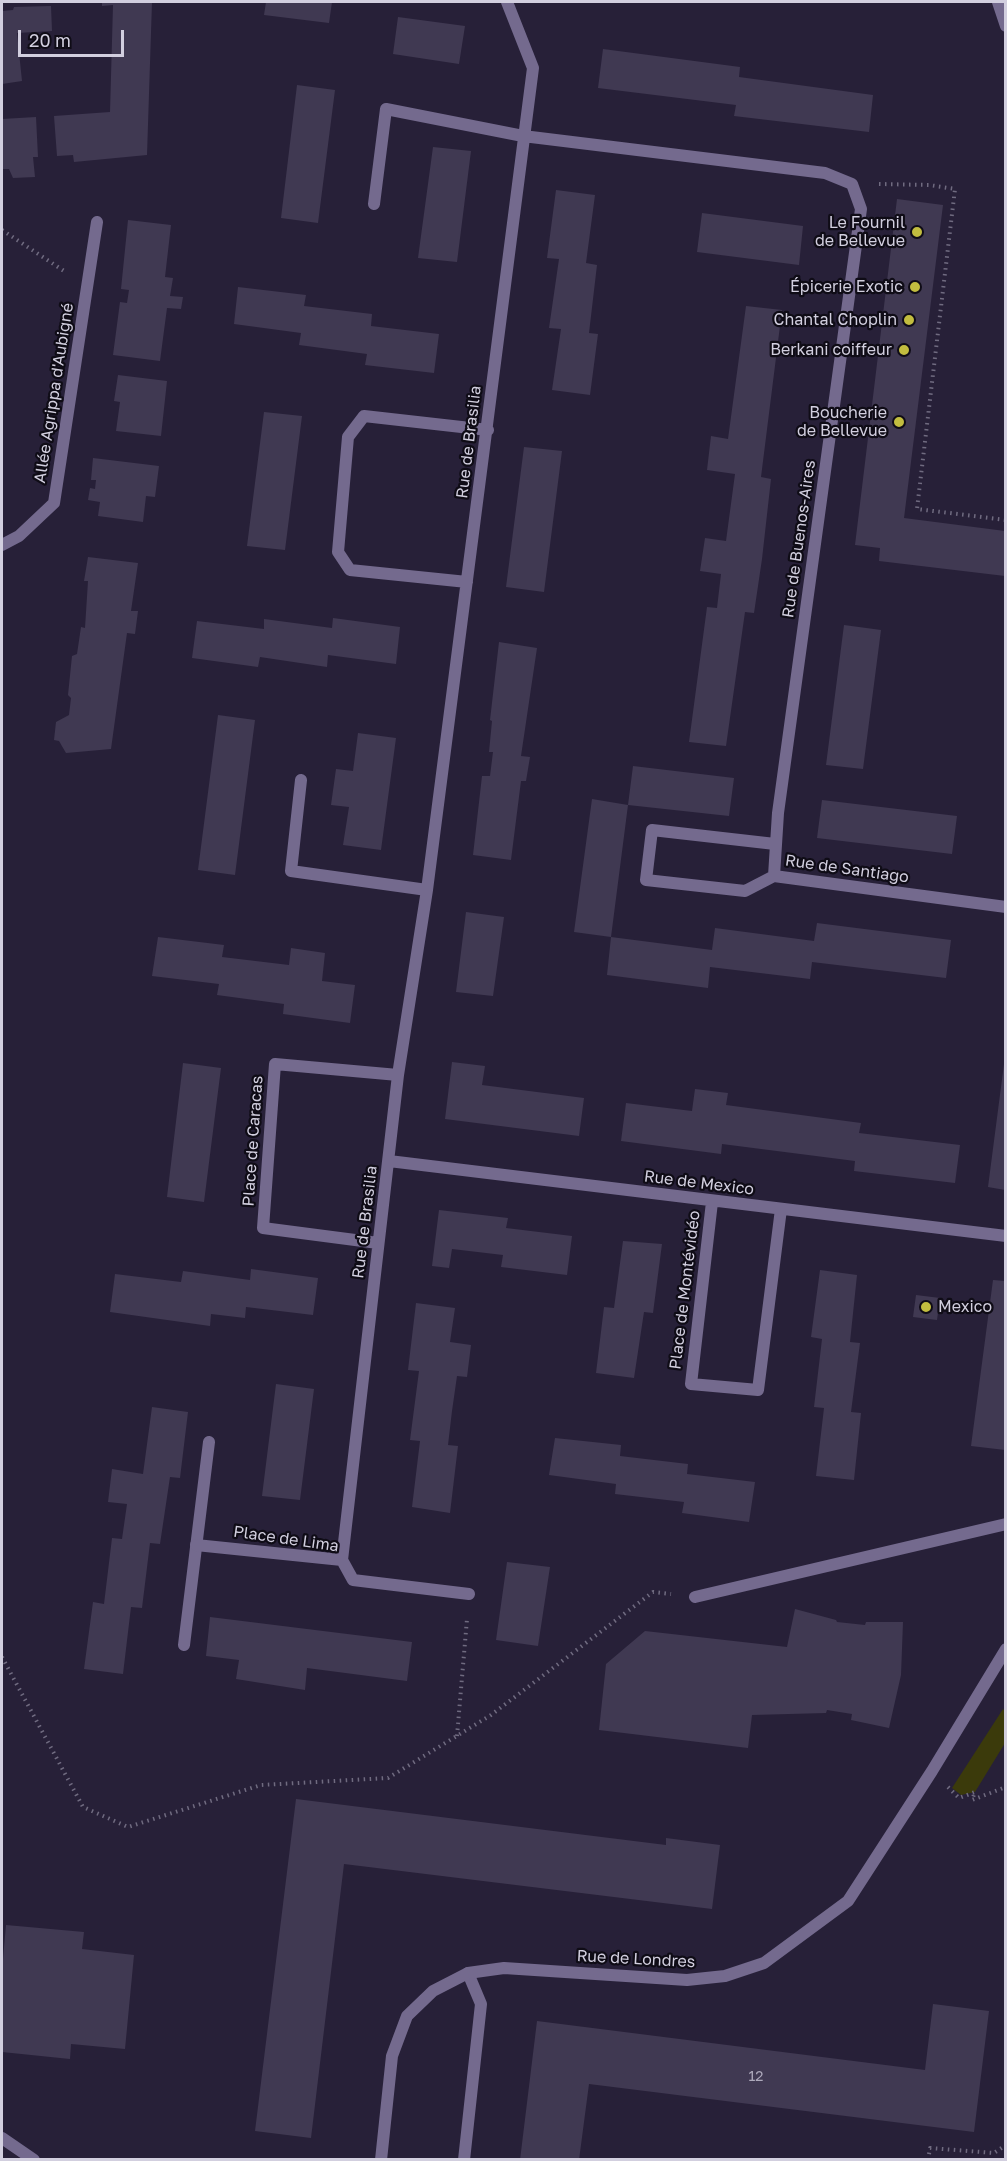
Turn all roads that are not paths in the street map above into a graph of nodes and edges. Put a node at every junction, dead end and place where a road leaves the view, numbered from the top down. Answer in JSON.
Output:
{"nodes":[{"id":1,"x":507,"y":2,"type":"edge"},
{"id":2,"x":998,"y":2,"type":"edge"},
{"id":3,"x":1005,"y":26,"type":"edge"},
{"id":4,"x":523,"y":136,"type":"junction"},
{"id":5,"x":374,"y":204,"type":"dead end"},
{"id":6,"x":97,"y":222,"type":"dead end"},
{"id":7,"x":488,"y":430,"type":"junction"},
{"id":8,"x":2,"y":545,"type":"edge"},
{"id":9,"x":467,"y":582,"type":"junction"},
{"id":10,"x":301,"y":780,"type":"dead end"},
{"id":11,"x":775,"y":844,"type":"junction"},
{"id":12,"x":774,"y":876,"type":"junction"},
{"id":13,"x":427,"y":891,"type":"junction"},
{"id":14,"x":1005,"y":907,"type":"edge"},
{"id":15,"x":398,"y":1075,"type":"junction"},
{"id":16,"x":389,"y":1161,"type":"junction"},
{"id":17,"x":712,"y":1202,"type":"junction"},
{"id":18,"x":781,"y":1209,"type":"junction"},
{"id":19,"x":1005,"y":1236,"type":"edge"},
{"id":20,"x":378,"y":1243,"type":"junction"},
{"id":21,"x":209,"y":1442,"type":"dead end"},
{"id":22,"x":1005,"y":1524,"type":"edge"},
{"id":23,"x":196,"y":1545,"type":"junction"},
{"id":24,"x":342,"y":1560,"type":"junction"},
{"id":25,"x":470,"y":1594,"type":"road end"},
{"id":26,"x":695,"y":1597,"type":"road end"},
{"id":27,"x":184,"y":1645,"type":"dead end"},
{"id":28,"x":1005,"y":1649,"type":"edge"},
{"id":29,"x":468,"y":1973,"type":"junction"},
{"id":30,"x":2,"y":2138,"type":"edge"},
{"id":31,"x":34,"y":2160,"type":"edge"},
{"id":32,"x":381,"y":2160,"type":"edge"},
{"id":33,"x":464,"y":2160,"type":"edge"}],
"edges":[{"from":1,"to":4,"type":"street","name":"Rue de Brasilia"},
{"from":2,"to":3,"type":"street"},
{"from":4,"to":5,"type":"street"},
{"from":4,"to":7,"type":"street","name":"Rue de Brasilia"},
{"from":4,"to":11,"type":"street","name":"Rue de Buenos-Aires"},
{"from":6,"to":8,"type":"street","name":"Allée Agrippa d'Aubigné"},
{"from":7,"to":9,"type":"street","name":"Rue de Brasilia"},
{"from":7,"to":9,"type":"street"},
{"from":9,"to":13,"type":"street","name":"Rue de Brasilia"},
{"from":10,"to":13,"type":"street"},
{"from":11,"to":12,"type":"street","name":"Rue de Buenos-Aires"},
{"from":11,"to":12,"type":"street","name":"Rue de Santiago"},
{"from":12,"to":14,"type":"street","name":"Rue de Santiago"},
{"from":13,"to":15,"type":"street","name":"Rue de Brasilia"},
{"from":15,"to":16,"type":"street","name":"Rue de Brasilia"},
{"from":15,"to":20,"type":"street","name":"Place de Caracas"},
{"from":16,"to":17,"type":"street","name":"Rue de Mexico"},
{"from":16,"to":20,"type":"street","name":"Rue de Brasilia"},
{"from":17,"to":18,"type":"street","name":"Rue de Mexico"},
{"from":17,"to":18,"type":"street","name":"Place de Montévidéo"},
{"from":18,"to":19,"type":"street","name":"Rue de Mexico"},
{"from":20,"to":24,"type":"street","name":"Rue de Brasilia"},
{"from":21,"to":23,"type":"street"},
{"from":22,"to":26,"type":"street"},
{"from":23,"to":24,"type":"street","name":"Place de Lima"},
{"from":23,"to":27,"type":"street"},
{"from":24,"to":25,"type":"street","name":"Place de Lima"},
{"from":28,"to":29,"type":"street","name":"Rue de Londres"},
{"from":29,"to":32,"type":"street","name":"Rue de Londres"},
{"from":29,"to":33,"type":"street"},
{"from":30,"to":31,"type":"street"}]}
